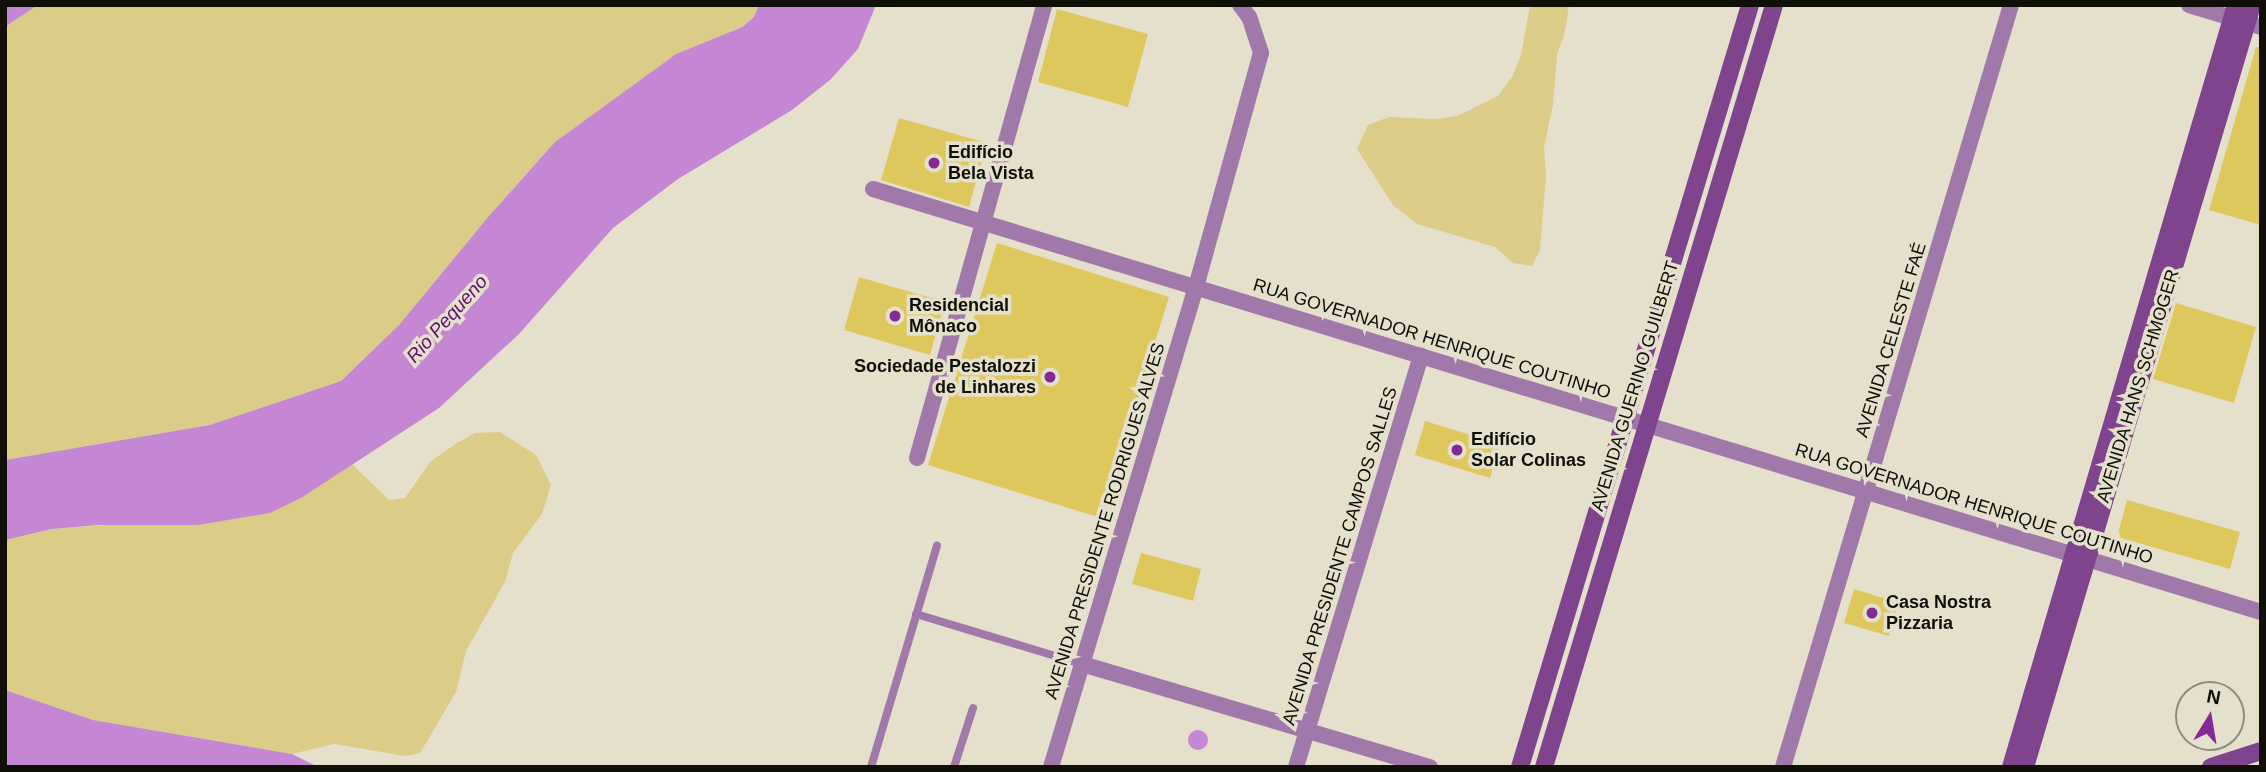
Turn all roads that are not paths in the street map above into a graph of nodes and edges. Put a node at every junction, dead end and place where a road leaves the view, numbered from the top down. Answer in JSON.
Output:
{"nodes":[{"id":1,"x":1044,"y":5,"type":"edge"},
{"id":2,"x":1240,"y":5,"type":"edge"},
{"id":3,"x":1750,"y":5,"type":"edge"},
{"id":4,"x":1773,"y":5,"type":"edge"},
{"id":5,"x":2011,"y":5,"type":"edge"},
{"id":6,"x":2189,"y":5,"type":"edge"},
{"id":7,"x":2246,"y":15,"type":"edge"},
{"id":8,"x":873,"y":189,"type":"dead end"},
{"id":9,"x":985,"y":223,"type":"junction"},
{"id":10,"x":1196,"y":287,"type":"junction"},
{"id":11,"x":1421,"y":356,"type":"junction"},
{"id":12,"x":1625,"y":418,"type":"junction"},
{"id":13,"x":1647,"y":425,"type":"junction"},
{"id":14,"x":917,"y":458,"type":"dead end"},
{"id":15,"x":1866,"y":491,"type":"junction"},
{"id":16,"x":937,"y":547,"type":"dead end"},
{"id":17,"x":2080,"y":557,"type":"junction"},
{"id":18,"x":2261,"y":612,"type":"edge"},
{"id":19,"x":916,"y":614,"type":"junction"},
{"id":20,"x":1082,"y":664,"type":"junction"},
{"id":21,"x":973,"y":708,"type":"dead end"},
{"id":22,"x":1306,"y":730,"type":"junction"},
{"id":23,"x":2260,"y":747,"type":"edge"},
{"id":24,"x":871,"y":767,"type":"edge"},
{"id":25,"x":954,"y":767,"type":"edge"},
{"id":26,"x":1051,"y":767,"type":"edge"},
{"id":27,"x":1296,"y":767,"type":"edge"},
{"id":28,"x":1430,"y":767,"type":"edge"},
{"id":29,"x":1520,"y":767,"type":"edge"},
{"id":30,"x":1544,"y":767,"type":"edge"},
{"id":31,"x":1783,"y":767,"type":"edge"},
{"id":32,"x":2011,"y":767,"type":"edge"},
{"id":33,"x":2025,"y":767,"type":"edge"},
{"id":34,"x":2211,"y":767,"type":"edge"}],
"edges":[{"from":1,"to":9,"type":"street"},
{"from":2,"to":10,"type":"street","name":"AVENIDA PRESIDENTE RODRIGUES ALVES"},
{"from":3,"to":12,"type":"main road","name":"AVENIDA GUERINO GUILBERT"},
{"from":4,"to":13,"type":"main road","name":"AVENIDA GUERINO GUILBERT"},
{"from":5,"to":15,"type":"street","name":"AVENIDA CELESTE FAÉ"},
{"from":6,"to":7,"type":"street"},
{"from":7,"to":17,"type":"main road","name":"AVENIDA HANS SCHMOGER"},
{"from":8,"to":9,"type":"street","name":"RUA GOVERNADOR HENRIQUE COUTINHO"},
{"from":9,"to":10,"type":"street","name":"RUA GOVERNADOR HENRIQUE COUTINHO"},
{"from":9,"to":14,"type":"street"},
{"from":10,"to":11,"type":"street","name":"RUA GOVERNADOR HENRIQUE COUTINHO"},
{"from":10,"to":20,"type":"street","name":"AVENIDA PRESIDENTE RODRIGUES ALVES"},
{"from":11,"to":12,"type":"street","name":"RUA GOVERNADOR HENRIQUE COUTINHO"},
{"from":11,"to":22,"type":"street","name":"AVENIDA PRESIDENTE CAMPOS SALLES"},
{"from":12,"to":13,"type":"street","name":"RUA GOVERNADOR HENRIQUE COUTINHO"},
{"from":12,"to":29,"type":"main road","name":"AVENIDA GUERINO GUILBERT"},
{"from":13,"to":15,"type":"street","name":"RUA GOVERNADOR HENRIQUE COUTINHO"},
{"from":13,"to":30,"type":"main road","name":"AVENIDA GUERINO GUILBERT"},
{"from":15,"to":17,"type":"street","name":"RUA GOVERNADOR HENRIQUE COUTINHO"},
{"from":15,"to":31,"type":"street","name":"AVENIDA CELESTE FAÉ"},
{"from":16,"to":19,"type":"lane"},
{"from":17,"to":18,"type":"street","name":"RUA GOVERNADOR HENRIQUE COUTINHO"},
{"from":17,"to":32,"type":"main road","name":"AVENIDA HANS SCHMOGER"},
{"from":17,"to":33,"type":"main road","name":"AVENIDA HANS SCHMOGER"},
{"from":19,"to":20,"type":"lane"},
{"from":19,"to":24,"type":"lane"},
{"from":20,"to":22,"type":"street"},
{"from":20,"to":26,"type":"street","name":"AVENIDA PRESIDENTE RODRIGUES ALVES"},
{"from":21,"to":25,"type":"lane"},
{"from":22,"to":27,"type":"street","name":"AVENIDA PRESIDENTE CAMPOS SALLES"},
{"from":22,"to":28,"type":"street"},
{"from":23,"to":34,"type":"main road"}]}
